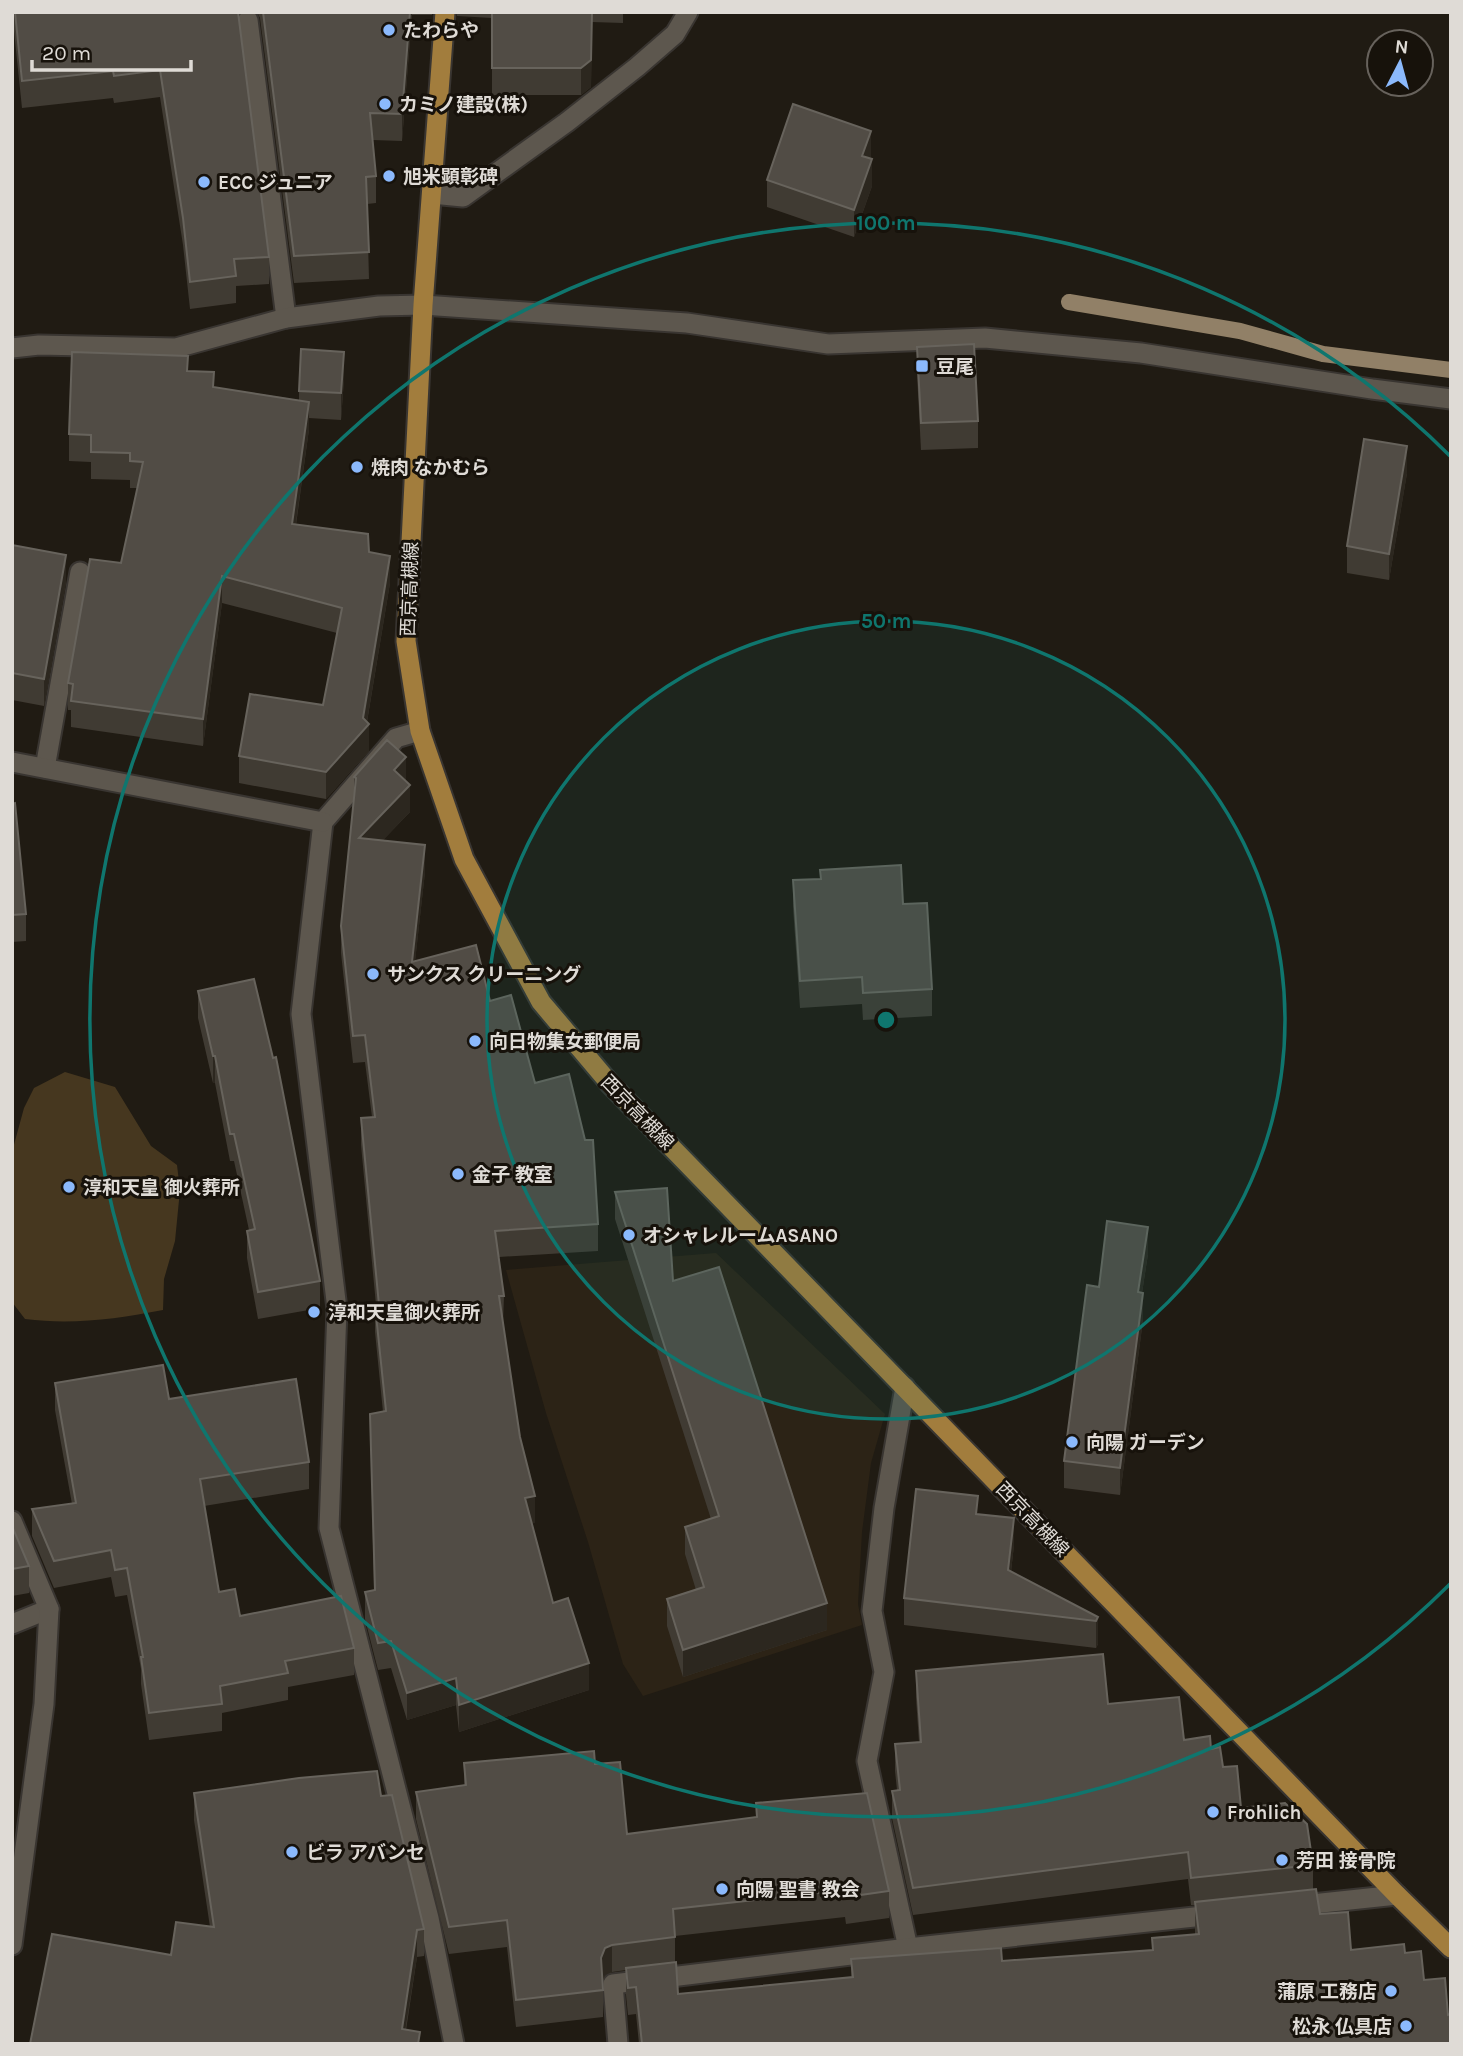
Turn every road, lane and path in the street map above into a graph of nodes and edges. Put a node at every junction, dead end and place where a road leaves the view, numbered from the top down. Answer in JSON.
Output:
{"nodes":[{"id":1,"x":446,"y":12,"type":"edge"},
{"id":2,"x":688,"y":12,"type":"edge"},
{"id":3,"x":248,"y":20,"type":"dead end"},
{"id":4,"x":432,"y":194,"type":"junction"},
{"id":5,"x":423,"y":305,"type":"junction"},
{"id":6,"x":286,"y":318,"type":"junction"},
{"id":7,"x":12,"y":348,"type":"edge"},
{"id":8,"x":1451,"y":399,"type":"edge"},
{"id":9,"x":80,"y":572,"type":"dead end"},
{"id":10,"x":420,"y":731,"type":"junction"},
{"id":11,"x":12,"y":762,"type":"edge"},
{"id":12,"x":45,"y":768,"type":"junction"},
{"id":13,"x":323,"y":822,"type":"junction"},
{"id":14,"x":905,"y":1387,"type":"junction"},
{"id":15,"x":12,"y":1521,"type":"edge"},
{"id":16,"x":49,"y":1609,"type":"junction"},
{"id":17,"x":12,"y":1625,"type":"edge"},
{"id":18,"x":1396,"y":1895,"type":"junction"},
{"id":19,"x":1278,"y":1908,"type":"edge"},
{"id":20,"x":1236,"y":1913,"type":"edge"},
{"id":21,"x":12,"y":1945,"type":"edge"},
{"id":22,"x":908,"y":1948,"type":"junction"},
{"id":23,"x":1451,"y":1948,"type":"edge"},
{"id":24,"x":454,"y":2044,"type":"edge"},
{"id":25,"x":618,"y":2044,"type":"edge"}],
"edges":[{"from":1,"to":4,"type":"main road","name":"西京高槻線"},
{"from":2,"to":4,"type":"street"},
{"from":3,"to":6,"type":"street"},
{"from":4,"to":5,"type":"main road","name":"西京高槻線"},
{"from":5,"to":6,"type":"street"},
{"from":5,"to":8,"type":"street"},
{"from":5,"to":10,"type":"main road","name":"西京高槻線"},
{"from":6,"to":7,"type":"street"},
{"from":9,"to":12,"type":"street"},
{"from":10,"to":13,"type":"street"},
{"from":10,"to":14,"type":"main road","name":"西京高槻線"},
{"from":11,"to":12,"type":"street"},
{"from":12,"to":13,"type":"street"},
{"from":13,"to":24,"type":"street"},
{"from":14,"to":18,"type":"main road","name":"西京高槻線"},
{"from":14,"to":22,"type":"street"},
{"from":15,"to":16,"type":"street"},
{"from":16,"to":17,"type":"street"},
{"from":16,"to":21,"type":"street"},
{"from":18,"to":19,"type":"street"},
{"from":18,"to":23,"type":"main road","name":"西京高槻線"},
{"from":20,"to":22,"type":"street"},
{"from":22,"to":25,"type":"street"}]}
